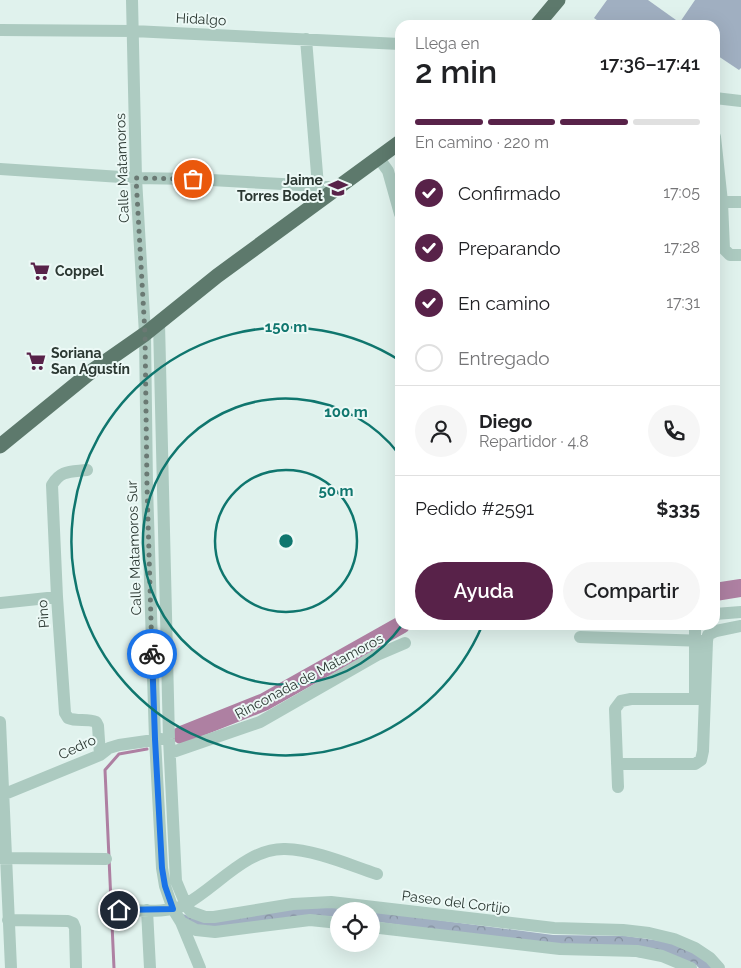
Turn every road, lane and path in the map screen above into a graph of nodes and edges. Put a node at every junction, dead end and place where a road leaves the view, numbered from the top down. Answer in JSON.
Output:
{"nodes":[{"id":1,"x":132,"y":0,"type":"edge"},
{"id":2,"x":558,"y":0,"type":"edge"},
{"id":3,"x":542,"y":20,"type":"edge"},
{"id":4,"x":0,"y":30,"type":"edge"},
{"id":5,"x":133,"y":31,"type":"junction"},
{"id":6,"x":306,"y":39,"type":"junction"},
{"id":7,"x":395,"y":44,"type":"edge"},
{"id":8,"x":720,"y":99,"type":"edge"},
{"id":9,"x":741,"y":101,"type":"edge"},
{"id":10,"x":395,"y":145,"type":"edge"},
{"id":11,"x":378,"y":157,"type":"junction"},
{"id":12,"x":0,"y":169,"type":"edge"},
{"id":13,"x":136,"y":178,"type":"junction"},
{"id":14,"x":720,"y":183,"type":"edge"},
{"id":15,"x":318,"y":186,"type":"junction"},
{"id":16,"x":337,"y":187,"type":"junction"},
{"id":17,"x":395,"y":196,"type":"edge"},
{"id":18,"x":722,"y":202,"type":"junction"},
{"id":19,"x":741,"y":202,"type":"edge"},
{"id":20,"x":741,"y":254,"type":"edge"},
{"id":21,"x":159,"y":323,"type":"junction"},
{"id":22,"x":145,"y":334,"type":"junction"},
{"id":23,"x":0,"y":446,"type":"edge"},
{"id":24,"x":87,"y":470,"type":"dead end"},
{"id":25,"x":164,"y":485,"type":"junction"},
{"id":26,"x":147,"y":486,"type":"junction"},
{"id":27,"x":57,"y":597,"type":"junction"},
{"id":28,"x":0,"y":602,"type":"edge"},
{"id":29,"x":741,"y":612,"type":"edge"},
{"id":30,"x":720,"y":614,"type":"edge"},
{"id":31,"x":741,"y":626,"type":"edge"},
{"id":32,"x":697,"y":630,"type":"edge"},
{"id":33,"x":580,"y":637,"type":"dead end"},
{"id":34,"x":701,"y":640,"type":"junction"},
{"id":35,"x":405,"y":643,"type":"dead end"},
{"id":36,"x":700,"y":699,"type":"junction"},
{"id":37,"x":0,"y":722,"type":"edge"},
{"id":38,"x":155,"y":739,"type":"junction"},
{"id":39,"x":169,"y":739,"type":"junction"},
{"id":40,"x":170,"y":753,"type":"junction"},
{"id":41,"x":100,"y":755,"type":"junction"},
{"id":42,"x":617,"y":764,"type":"junction"},
{"id":43,"x":618,"y":787,"type":"dead end"},
{"id":44,"x":2,"y":796,"type":"edge"},
{"id":45,"x":3,"y":858,"type":"edge"},
{"id":46,"x":106,"y":859,"type":"dead end"},
{"id":47,"x":377,"y":874,"type":"dead end"},
{"id":48,"x":186,"y":905,"type":"junction"},
{"id":49,"x":173,"y":909,"type":"junction"},
{"id":50,"x":119,"y":910,"type":"dead end"},
{"id":51,"x":146,"y":910,"type":"junction"},
{"id":52,"x":8,"y":920,"type":"junction"},
{"id":53,"x":181,"y":922,"type":"junction"},
{"id":54,"x":330,"y":922,"type":"edge"},
{"id":55,"x":380,"y":928,"type":"edge"},
{"id":56,"x":10,"y":968,"type":"edge"},
{"id":57,"x":76,"y":968,"type":"edge"},
{"id":58,"x":150,"y":968,"type":"edge"},
{"id":59,"x":200,"y":968,"type":"edge"},
{"id":60,"x":691,"y":968,"type":"edge"},
{"id":61,"x":719,"y":968,"type":"edge"}],
"edges":[{"from":1,"to":5,"type":"street","name":"Calle Matamoros"},
{"from":2,"to":3,"type":"main road"},
{"from":4,"to":5,"type":"street","name":"Hidalgo"},
{"from":5,"to":6,"type":"street","name":"Hidalgo"},
{"from":5,"to":13,"type":"street","name":"Calle Matamoros"},
{"from":6,"to":7,"type":"street","name":"Hidalgo"},
{"from":6,"to":15,"type":"street"},
{"from":8,"to":9,"type":"street"},
{"from":10,"to":11,"type":"main road"},
{"from":11,"to":16,"type":"main road"},
{"from":11,"to":17,"type":"street"},
{"from":12,"to":13,"type":"street"},
{"from":13,"to":15,"type":"street"},
{"from":13,"to":22,"type":"street","name":"Calle Matamoros"},
{"from":14,"to":18,"type":"street"},
{"from":15,"to":16,"type":"street"},
{"from":16,"to":21,"type":"main road"},
{"from":18,"to":19,"type":"street"},
{"from":18,"to":20,"type":"street"},
{"from":21,"to":22,"type":"main road"},
{"from":21,"to":25,"type":"street"},
{"from":22,"to":23,"type":"main road"},
{"from":22,"to":26,"type":"street","name":"Calle Matamoros Sur"},
{"from":24,"to":27,"type":"street","name":"Pino"},
{"from":25,"to":26,"type":"street"},
{"from":25,"to":39,"type":"street"},
{"from":26,"to":38,"type":"street","name":"Calle Matamoros Sur"},
{"from":27,"to":28,"type":"street"},
{"from":27,"to":41,"type":"street","name":"Pino"},
{"from":29,"to":30,"type":"street"},
{"from":31,"to":34,"type":"street"},
{"from":32,"to":34,"type":"street"},
{"from":33,"to":34,"type":"street"},
{"from":34,"to":36,"type":"street"},
{"from":35,"to":40,"type":"street","name":"Rinconada de Matamoros"},
{"from":36,"to":42,"type":"street"},
{"from":36,"to":42,"type":"street"},
{"from":37,"to":44,"type":"street"},
{"from":38,"to":39,"type":"street","name":"Cedro"},
{"from":38,"to":41,"type":"street","name":"Cedro"},
{"from":38,"to":49,"type":"street","name":"Calle Matamoros Sur"},
{"from":39,"to":40,"type":"street"},
{"from":40,"to":48,"type":"street"},
{"from":41,"to":44,"type":"street","name":"Cedro"},
{"from":42,"to":43,"type":"street"},
{"from":44,"to":45,"type":"street"},
{"from":45,"to":46,"type":"street"},
{"from":45,"to":52,"type":"street"},
{"from":47,"to":48,"type":"street"},
{"from":48,"to":49,"type":"street"},
{"from":48,"to":61,"type":"street","name":"Paseo del Cortijo"},
{"from":49,"to":51,"type":"street"},
{"from":49,"to":53,"type":"street","name":"Calle Matamoros Sur"},
{"from":50,"to":51,"type":"street"},
{"from":51,"to":58,"type":"street"},
{"from":52,"to":56,"type":"street"},
{"from":52,"to":57,"type":"street"},
{"from":53,"to":54,"type":"street"},
{"from":53,"to":59,"type":"street","name":"Calle Matamoros Sur"},
{"from":55,"to":60,"type":"street"}]}
